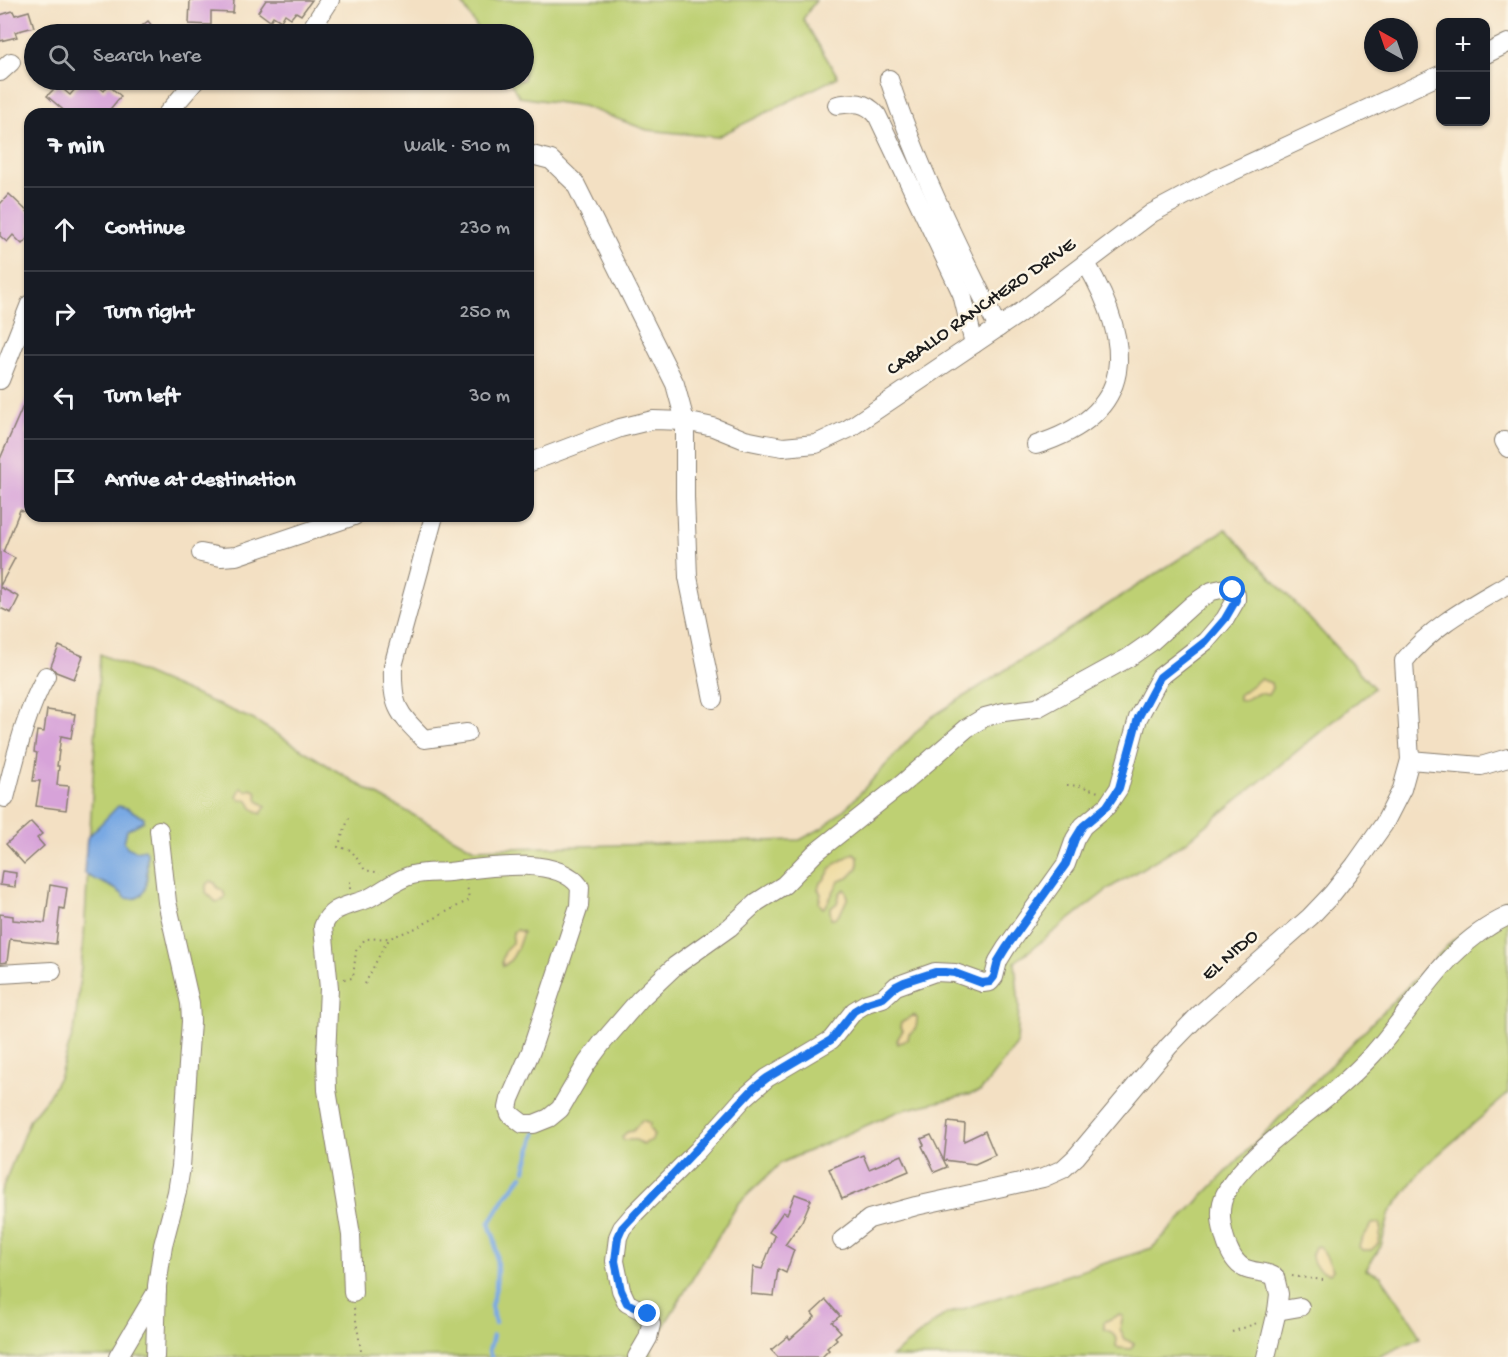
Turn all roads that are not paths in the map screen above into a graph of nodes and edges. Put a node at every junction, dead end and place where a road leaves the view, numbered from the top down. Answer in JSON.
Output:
{"nodes":[{"id":1,"x":330,"y":0,"type":"edge"},
{"id":2,"x":314,"y":24,"type":"edge"},
{"id":3,"x":1508,"y":43,"type":"edge"},
{"id":4,"x":1490,"y":52,"type":"edge"},
{"id":5,"x":1436,"y":77,"type":"edge"},
{"id":6,"x":889,"y":79,"type":"dead end"},
{"id":7,"x":187,"y":90,"type":"edge"},
{"id":8,"x":837,"y":105,"type":"dead end"},
{"id":9,"x":172,"y":108,"type":"edge"},
{"id":10,"x":534,"y":156,"type":"edge"},
{"id":11,"x":1086,"y":263,"type":"junction"},
{"id":12,"x":24,"y":319,"type":"edge"},
{"id":13,"x":998,"y":328,"type":"junction"},
{"id":14,"x":974,"y":344,"type":"junction"},
{"id":15,"x":0,"y":380,"type":"edge"},
{"id":16,"x":685,"y":421,"type":"junction"},
{"id":17,"x":1036,"y":446,"type":"dead end"},
{"id":18,"x":534,"y":461,"type":"edge"},
{"id":19,"x":317,"y":522,"type":"edge"},
{"id":20,"x":336,"y":522,"type":"edge"},
{"id":21,"x":433,"y":522,"type":"edge"},
{"id":22,"x":1508,"y":584,"type":"edge"},
{"id":23,"x":46,"y":676,"type":"dead end"},
{"id":24,"x":713,"y":699,"type":"dead end"},
{"id":25,"x":467,"y":733,"type":"dead end"},
{"id":26,"x":1508,"y":758,"type":"edge"},
{"id":27,"x":1410,"y":760,"type":"junction"},
{"id":28,"x":2,"y":797,"type":"edge"},
{"id":29,"x":159,"y":830,"type":"dead end"},
{"id":30,"x":1508,"y":916,"type":"edge"},
{"id":31,"x":52,"y":972,"type":"dead end"},
{"id":32,"x":0,"y":974,"type":"edge"},
{"id":33,"x":842,"y":1240,"type":"dead end"},
{"id":34,"x":157,"y":1291,"type":"junction"},
{"id":35,"x":353,"y":1293,"type":"road end"},
{"id":36,"x":1300,"y":1307,"type":"dead end"},
{"id":37,"x":1276,"y":1311,"type":"junction"},
{"id":38,"x":118,"y":1357,"type":"edge"},
{"id":39,"x":155,"y":1357,"type":"edge"},
{"id":40,"x":637,"y":1357,"type":"edge"},
{"id":41,"x":1266,"y":1357,"type":"edge"}],
"edges":[{"from":1,"to":2,"type":"street"},
{"from":3,"to":4,"type":"street"},
{"from":5,"to":11,"type":"street","name":"CABALLO RANCHERO DRIVE"},
{"from":6,"to":13,"type":"street"},
{"from":7,"to":9,"type":"street"},
{"from":8,"to":14,"type":"street"},
{"from":10,"to":16,"type":"street"},
{"from":11,"to":13,"type":"street","name":"CABALLO RANCHERO DRIVE"},
{"from":11,"to":17,"type":"street"},
{"from":12,"to":15,"type":"street"},
{"from":13,"to":14,"type":"street","name":"CABALLO RANCHERO DRIVE"},
{"from":14,"to":16,"type":"street","name":"CABALLO RANCHERO DRIVE"},
{"from":16,"to":18,"type":"street","name":"CABALLO RANCHERO DRIVE"},
{"from":16,"to":24,"type":"street"},
{"from":19,"to":20,"type":"street"},
{"from":21,"to":25,"type":"street"},
{"from":22,"to":27,"type":"street","name":"EL NIDO"},
{"from":23,"to":28,"type":"street"},
{"from":26,"to":27,"type":"street"},
{"from":27,"to":33,"type":"street","name":"EL NIDO"},
{"from":29,"to":34,"type":"street"},
{"from":30,"to":37,"type":"street"},
{"from":31,"to":32,"type":"street"},
{"from":34,"to":38,"type":"street"},
{"from":34,"to":39,"type":"street"},
{"from":35,"to":40,"type":"street"},
{"from":36,"to":37,"type":"street"},
{"from":37,"to":41,"type":"street"}]}
